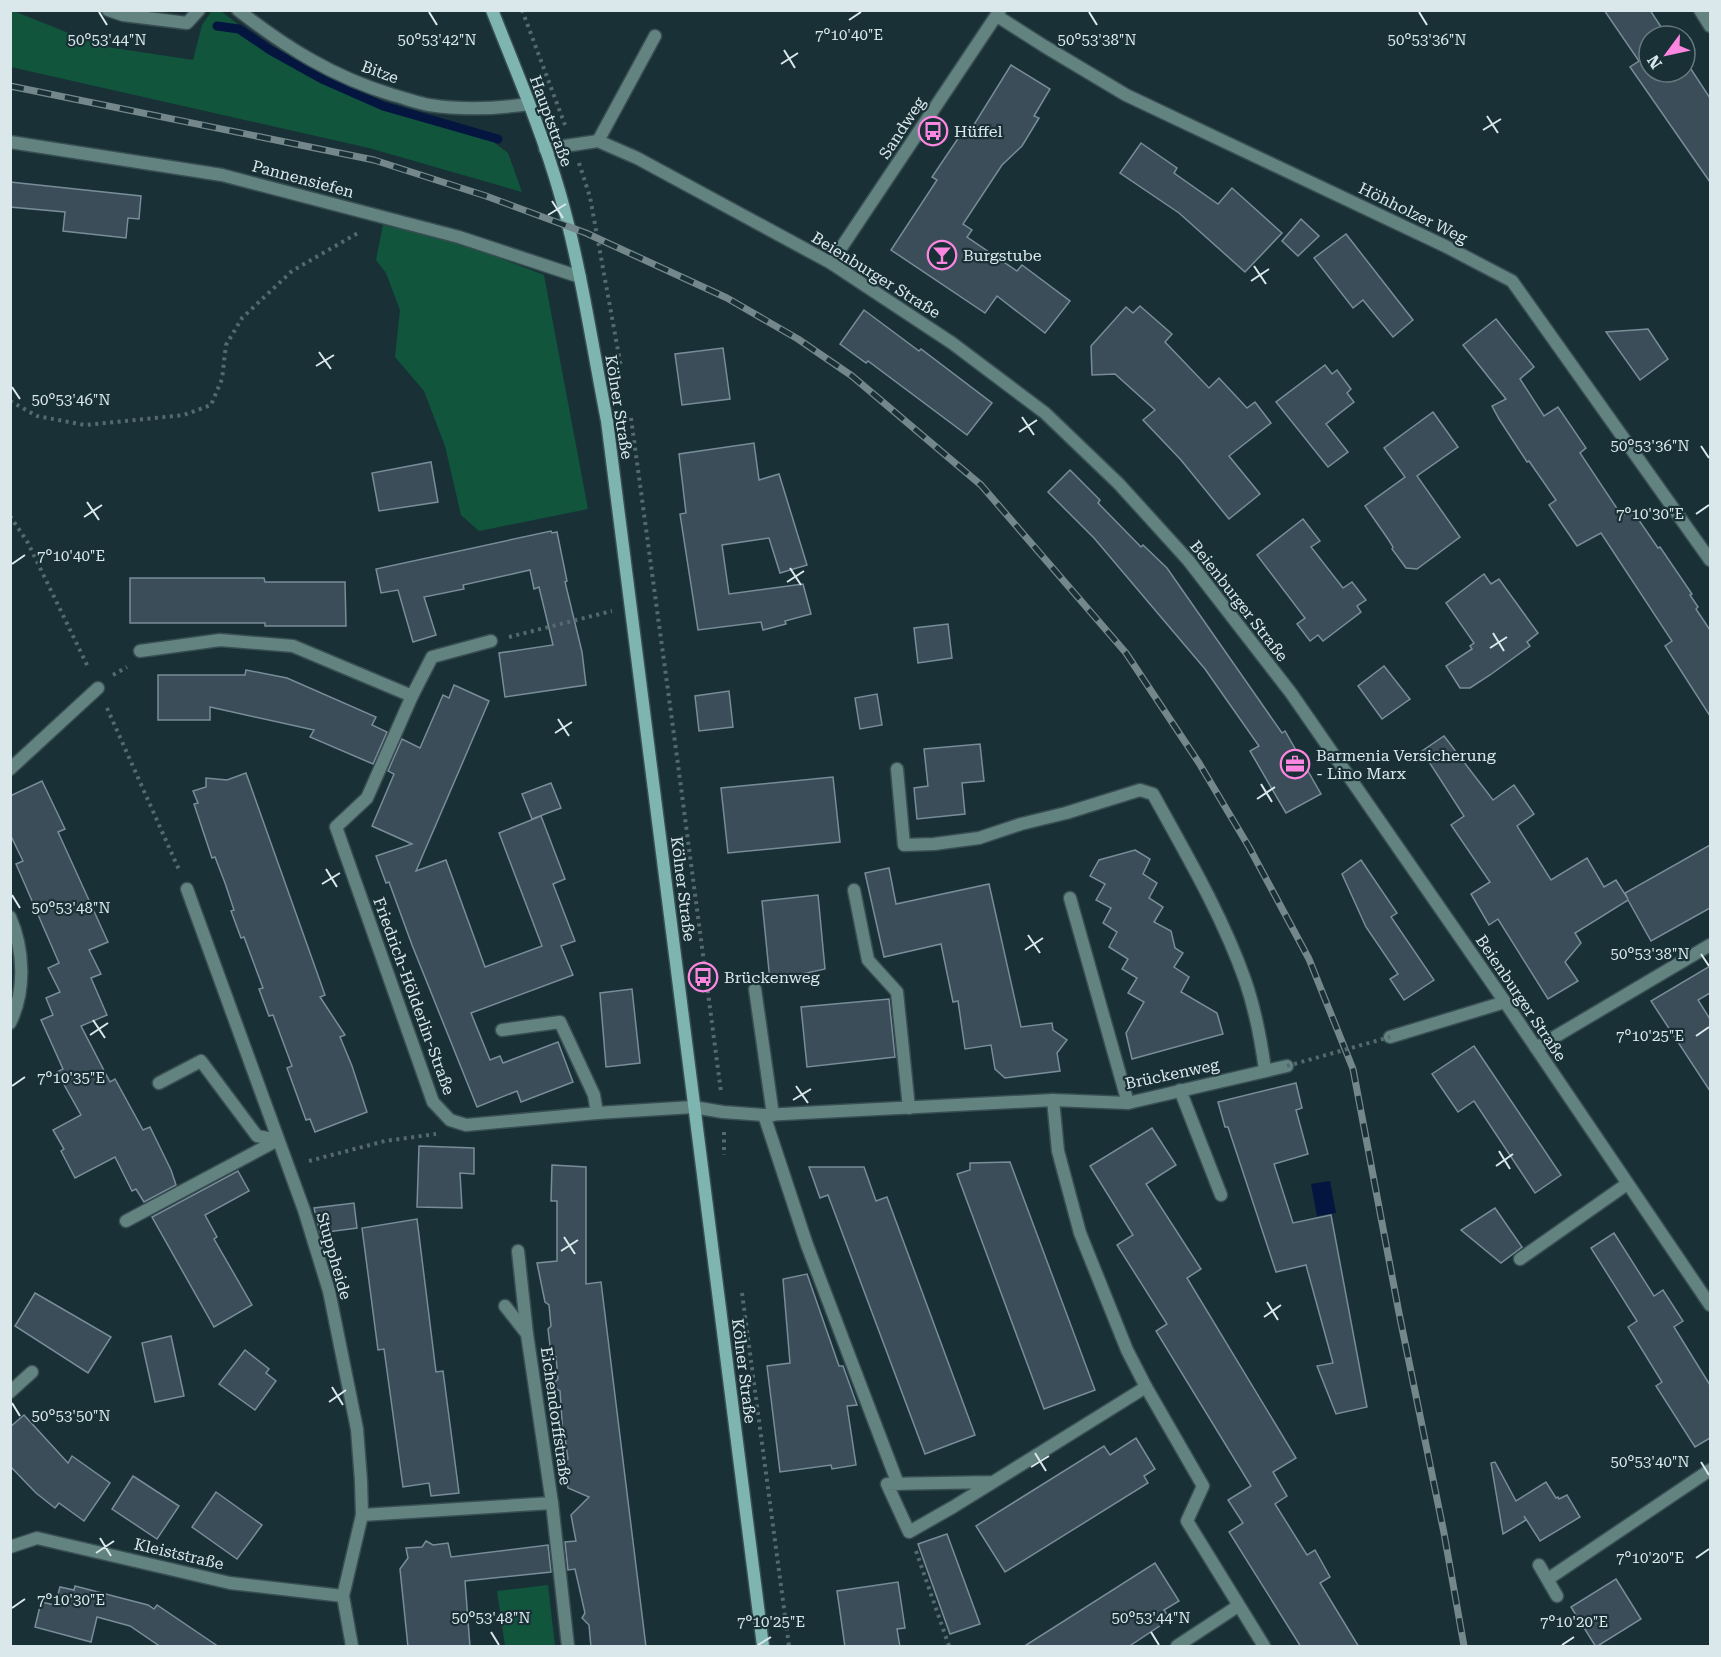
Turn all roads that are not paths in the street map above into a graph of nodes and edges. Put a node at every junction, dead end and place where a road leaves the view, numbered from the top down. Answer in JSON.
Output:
{"nodes":[{"id":1,"x":108,"y":10,"type":"edge"},
{"id":2,"x":199,"y":10,"type":"edge"},
{"id":3,"x":238,"y":10,"type":"edge"},
{"id":4,"x":492,"y":10,"type":"edge"},
{"id":5,"x":1700,"y":10,"type":"edge"},
{"id":6,"x":998,"y":13,"type":"edge"},
{"id":7,"x":1710,"y":26,"type":"edge"},
{"id":8,"x":655,"y":36,"type":"dead end"},
{"id":9,"x":529,"y":104,"type":"junction"},
{"id":10,"x":598,"y":141,"type":"junction"},
{"id":11,"x":10,"y":142,"type":"edge"},
{"id":12,"x":545,"y":149,"type":"junction"},
{"id":13,"x":573,"y":245,"type":"joint"},
{"id":14,"x":831,"y":263,"type":"junction"},
{"id":15,"x":580,"y":277,"type":"junction"},
{"id":16,"x":1710,"y":560,"type":"edge"},
{"id":17,"x":491,"y":641,"type":"road end"},
{"id":18,"x":140,"y":651,"type":"road end"},
{"id":19,"x":102,"y":683,"type":"road end"},
{"id":20,"x":412,"y":696,"type":"junction"},
{"id":21,"x":897,"y":769,"type":"dead end"},
{"id":22,"x":10,"y":770,"type":"edge"},
{"id":23,"x":187,"y":889,"type":"dead end"},
{"id":24,"x":854,"y":890,"type":"dead end"},
{"id":25,"x":1070,"y":898,"type":"dead end"},
{"id":26,"x":10,"y":917,"type":"edge"},
{"id":27,"x":1710,"y":945,"type":"edge"},
{"id":28,"x":755,"y":989,"type":"dead end"},
{"id":29,"x":1505,"y":1002,"type":"junction"},
{"id":30,"x":10,"y":1023,"type":"edge"},
{"id":31,"x":502,"y":1030,"type":"dead end"},
{"id":32,"x":1390,"y":1037,"type":"road end"},
{"id":33,"x":1536,"y":1048,"type":"junction"},
{"id":34,"x":1287,"y":1066,"type":"road end"},
{"id":35,"x":1265,"y":1071,"type":"junction"},
{"id":36,"x":159,"y":1083,"type":"dead end"},
{"id":37,"x":1180,"y":1090,"type":"junction"},
{"id":38,"x":1053,"y":1100,"type":"junction"},
{"id":39,"x":1128,"y":1102,"type":"junction"},
{"id":40,"x":693,"y":1107,"type":"junction"},
{"id":41,"x":909,"y":1108,"type":"junction"},
{"id":42,"x":597,"y":1113,"type":"junction"},
{"id":43,"x":768,"y":1115,"type":"junction"},
{"id":44,"x":278,"y":1140,"type":"junction"},
{"id":45,"x":1628,"y":1184,"type":"junction"},
{"id":46,"x":1221,"y":1195,"type":"dead end"},
{"id":47,"x":126,"y":1221,"type":"dead end"},
{"id":48,"x":518,"y":1251,"type":"dead end"},
{"id":49,"x":1520,"y":1259,"type":"dead end"},
{"id":50,"x":1710,"y":1305,"type":"edge"},
{"id":51,"x":505,"y":1306,"type":"dead end"},
{"id":52,"x":527,"y":1334,"type":"junction"},
{"id":53,"x":32,"y":1372,"type":"dead end"},
{"id":54,"x":1146,"y":1387,"type":"junction"},
{"id":55,"x":10,"y":1392,"type":"edge"},
{"id":56,"x":1710,"y":1470,"type":"edge"},
{"id":57,"x":992,"y":1482,"type":"junction"},
{"id":58,"x":898,"y":1484,"type":"junction"},
{"id":59,"x":552,"y":1503,"type":"junction"},
{"id":60,"x":362,"y":1515,"type":"junction"},
{"id":61,"x":10,"y":1547,"type":"edge"},
{"id":62,"x":1539,"y":1565,"type":"dead end"},
{"id":63,"x":1548,"y":1579,"type":"junction"},
{"id":64,"x":343,"y":1596,"type":"junction"},
{"id":65,"x":1557,"y":1596,"type":"dead end"},
{"id":66,"x":1238,"y":1606,"type":"junction"},
{"id":67,"x":352,"y":1647,"type":"edge"},
{"id":68,"x":568,"y":1647,"type":"edge"},
{"id":69,"x":763,"y":1647,"type":"edge"},
{"id":70,"x":1177,"y":1647,"type":"edge"},
{"id":71,"x":1264,"y":1647,"type":"edge"}],
"edges":[{"from":1,"to":2,"type":"street"},
{"from":3,"to":9,"type":"street","name":"Bitze"},
{"from":4,"to":9,"type":"main road","name":"Hauptstraße"},
{"from":5,"to":7,"type":"street"},
{"from":6,"to":14,"type":"street","name":"Sandweg"},
{"from":6,"to":16,"type":"street","name":"Höhholzer Weg"},
{"from":8,"to":10,"type":"street"},
{"from":9,"to":12,"type":"main road","name":"Hauptstraße"},
{"from":10,"to":12,"type":"street"},
{"from":10,"to":14,"type":"street","name":"Beienburger Straße"},
{"from":11,"to":15,"type":"street","name":"Pannensiefen"},
{"from":12,"to":13,"type":"main road","name":"Hauptstraße"},
{"from":13,"to":15,"type":"main road","name":"Kölner Straße"},
{"from":14,"to":29,"type":"street","name":"Beienburger Straße"},
{"from":15,"to":40,"type":"main road","name":"Kölner Straße"},
{"from":17,"to":20,"type":"street","name":"Friedrich-Hölderlin-Straße"},
{"from":18,"to":20,"type":"street"},
{"from":19,"to":22,"type":"street"},
{"from":20,"to":42,"type":"street","name":"Friedrich-Hölderlin-Straße"},
{"from":21,"to":35,"type":"street"},
{"from":23,"to":44,"type":"street","name":"Stuppheide"},
{"from":24,"to":41,"type":"street"},
{"from":25,"to":39,"type":"street"},
{"from":26,"to":30,"type":"street"},
{"from":27,"to":33,"type":"street"},
{"from":28,"to":43,"type":"street"},
{"from":29,"to":32,"type":"street"},
{"from":29,"to":33,"type":"street","name":"Beienburger Straße"},
{"from":31,"to":42,"type":"street"},
{"from":33,"to":45,"type":"street","name":"Beienburger Straße"},
{"from":34,"to":35,"type":"street","name":"Brückenweg"},
{"from":35,"to":37,"type":"street","name":"Brückenweg"},
{"from":36,"to":44,"type":"street"},
{"from":37,"to":39,"type":"street","name":"Brückenweg"},
{"from":37,"to":46,"type":"street"},
{"from":38,"to":39,"type":"street","name":"Brückenweg"},
{"from":38,"to":41,"type":"street","name":"Brückenweg"},
{"from":38,"to":54,"type":"street"},
{"from":40,"to":42,"type":"street","name":"Friedrich-Hölderlin-Straße"},
{"from":40,"to":43,"type":"street","name":"Brückenweg"},
{"from":40,"to":69,"type":"main road","name":"Kölner Straße"},
{"from":41,"to":43,"type":"street","name":"Brückenweg"},
{"from":43,"to":58,"type":"street"},
{"from":44,"to":47,"type":"street"},
{"from":44,"to":60,"type":"street","name":"Stuppheide"},
{"from":45,"to":49,"type":"street"},
{"from":45,"to":50,"type":"street","name":"Beienburger Straße"},
{"from":48,"to":52,"type":"street"},
{"from":51,"to":52,"type":"street","name":"Eichendorffstraße"},
{"from":52,"to":59,"type":"street","name":"Eichendorffstraße"},
{"from":53,"to":55,"type":"street"},
{"from":54,"to":57,"type":"street"},
{"from":54,"to":66,"type":"street"},
{"from":56,"to":63,"type":"street"},
{"from":57,"to":58,"type":"street"},
{"from":57,"to":58,"type":"street"},
{"from":59,"to":60,"type":"street","name":"Eichendorffstraße"},
{"from":59,"to":68,"type":"street","name":"Eichendorffstraße"},
{"from":60,"to":64,"type":"street","name":"Stuppheide"},
{"from":61,"to":64,"type":"street","name":"Kleiststraße"},
{"from":62,"to":63,"type":"street"},
{"from":63,"to":65,"type":"street"},
{"from":64,"to":67,"type":"street","name":"Stuppheide"},
{"from":66,"to":70,"type":"street"},
{"from":66,"to":71,"type":"street"}]}
